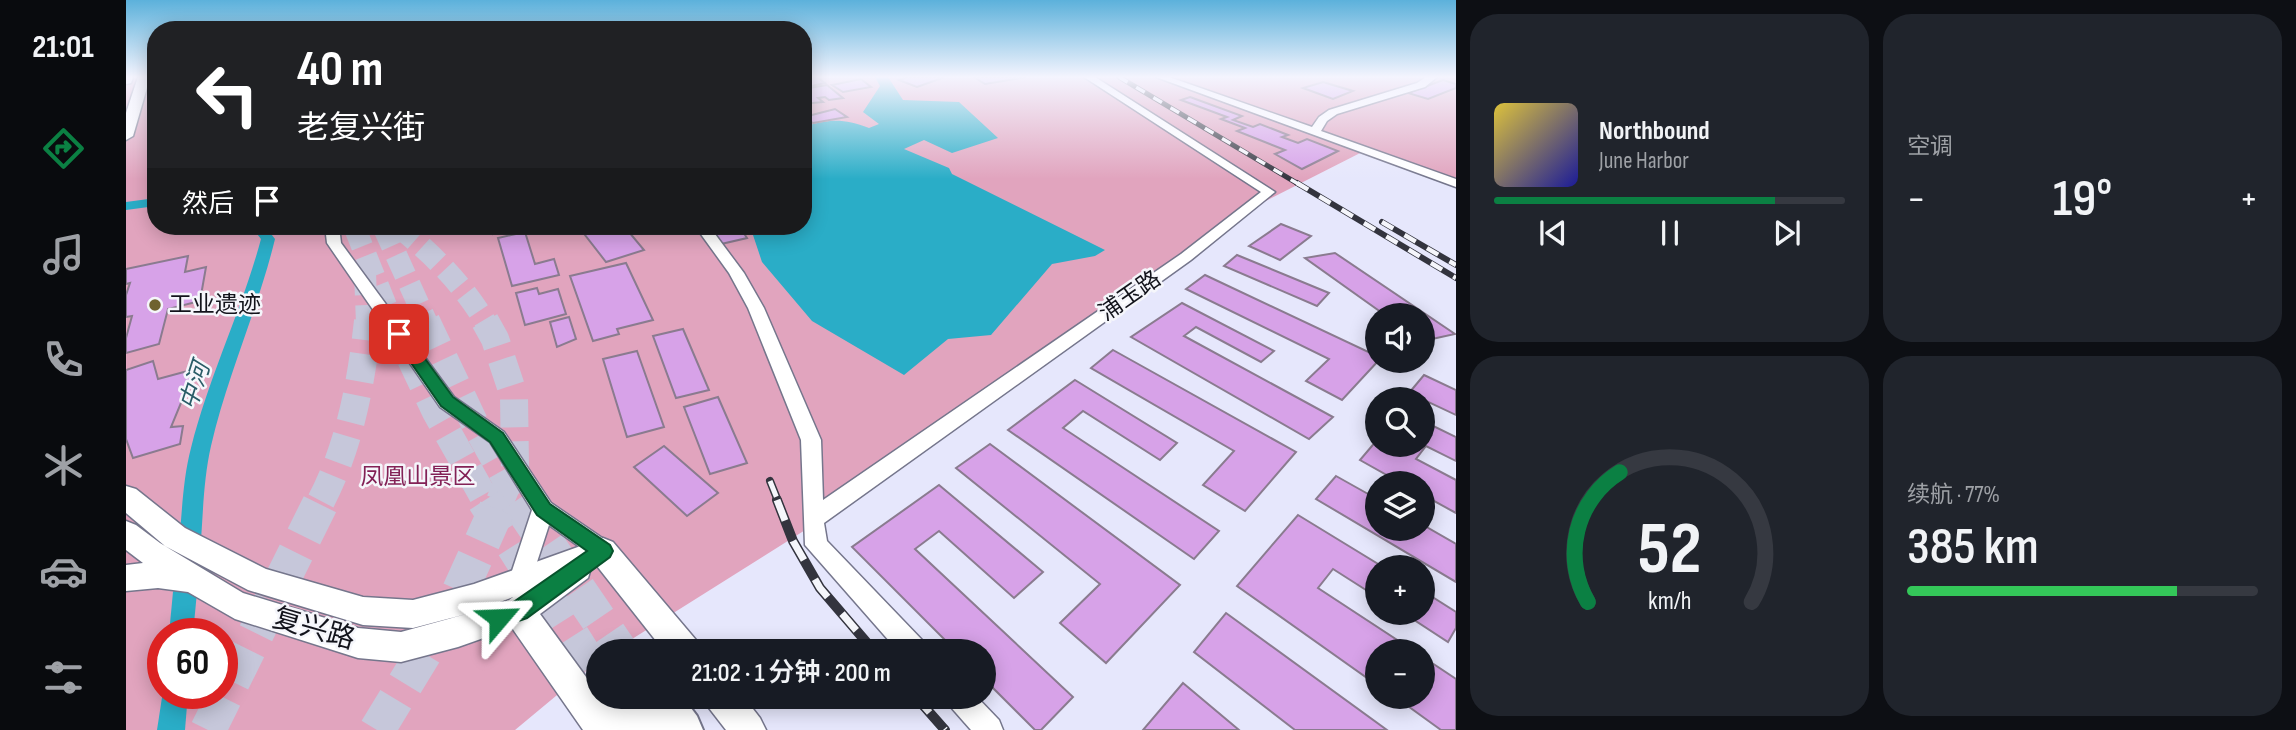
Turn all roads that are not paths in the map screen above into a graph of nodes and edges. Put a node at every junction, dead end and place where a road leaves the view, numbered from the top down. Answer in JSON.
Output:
{"nodes":[{"id":1,"x":134,"y":111,"type":"edge"},
{"id":2,"x":1142,"y":111,"type":"edge"},
{"id":3,"x":1258,"y":111,"type":"edge"},
{"id":4,"x":1336,"y":111,"type":"edge"},
{"id":5,"x":1315,"y":131,"type":"junction"},
{"id":6,"x":126,"y":136,"type":"edge"},
{"id":7,"x":1456,"y":183,"type":"edge"},
{"id":8,"x":333,"y":235,"type":"edge"},
{"id":9,"x":709,"y":235,"type":"edge"},
{"id":10,"x":126,"y":497,"type":"edge"},
{"id":11,"x":543,"y":509,"type":"junction"},
{"id":12,"x":813,"y":519,"type":"junction"},
{"id":13,"x":126,"y":533,"type":"edge"},
{"id":14,"x":176,"y":537,"type":"joint"},
{"id":15,"x":603,"y":551,"type":"junction"},
{"id":16,"x":126,"y":578,"type":"edge"},
{"id":17,"x":259,"y":581,"type":"joint"},
{"id":18,"x":199,"y":583,"type":"junction"},
{"id":19,"x":519,"y":597,"type":"junction"},
{"id":20,"x":674,"y":639,"type":"edge"},
{"id":21,"x":904,"y":639,"type":"edge"},
{"id":22,"x":623,"y":709,"type":"edge"},
{"id":23,"x":666,"y":709,"type":"edge"},
{"id":24,"x":731,"y":709,"type":"edge"},
{"id":25,"x":970,"y":709,"type":"edge"},
{"id":26,"x":604,"y":730,"type":"edge"},
{"id":27,"x":639,"y":730,"type":"edge"},
{"id":28,"x":683,"y":730,"type":"edge"},
{"id":29,"x":748,"y":730,"type":"edge"},
{"id":30,"x":989,"y":730,"type":"edge"}],
"edges":[{"from":1,"to":6,"type":"main road"},
{"from":2,"to":12,"type":"street","name":"浦玉路"},
{"from":3,"to":5,"type":"street"},
{"from":4,"to":5,"type":"street"},
{"from":5,"to":7,"type":"street"},
{"from":8,"to":11,"type":"street"},
{"from":9,"to":12,"type":"street"},
{"from":10,"to":14,"type":"main road"},
{"from":11,"to":15,"type":"street"},
{"from":11,"to":19,"type":"street"},
{"from":12,"to":21,"type":"street"},
{"from":13,"to":18,"type":"main road","name":"复兴路"},
{"from":14,"to":17,"type":"main road"},
{"from":15,"to":19,"type":"main road","name":"复兴路"},
{"from":15,"to":20,"type":"main road"},
{"from":16,"to":18,"type":"main road"},
{"from":17,"to":19,"type":"main road","name":"复兴路"},
{"from":18,"to":19,"type":"main road","name":"复兴路"},
{"from":19,"to":26,"type":"main road"},
{"from":22,"to":27,"type":"highway"},
{"from":23,"to":28,"type":"highway"},
{"from":24,"to":29,"type":"main road"},
{"from":25,"to":30,"type":"street"}]}
